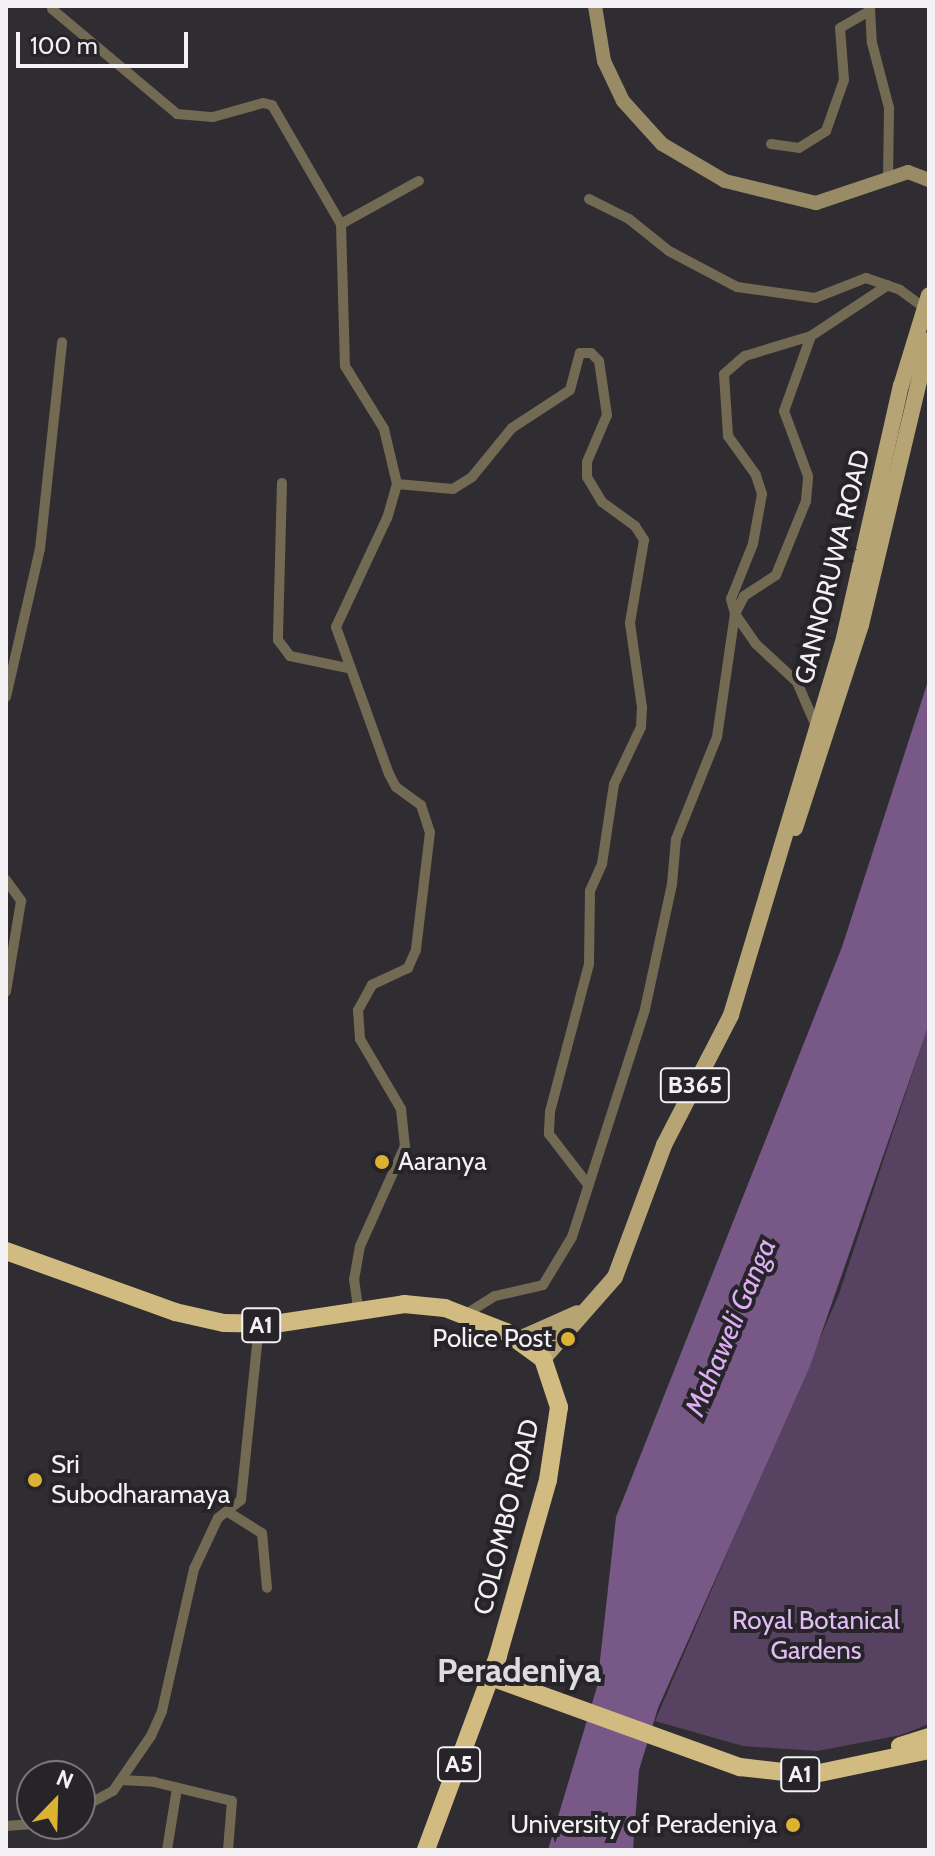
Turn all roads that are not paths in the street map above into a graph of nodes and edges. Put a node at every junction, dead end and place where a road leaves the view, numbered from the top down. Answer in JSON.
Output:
{"nodes":[{"id":1,"x":595,"y":6,"type":"edge"},
{"id":2,"x":52,"y":9,"type":"dead end"},
{"id":3,"x":870,"y":9,"type":"edge"},
{"id":4,"x":771,"y":144,"type":"dead end"},
{"id":5,"x":929,"y":180,"type":"edge"},
{"id":6,"x":419,"y":181,"type":"dead end"},
{"id":7,"x":887,"y":183,"type":"junction"},
{"id":8,"x":589,"y":199,"type":"dead end"},
{"id":9,"x":341,"y":224,"type":"junction"},
{"id":10,"x":888,"y":285,"type":"junction"},
{"id":11,"x":927,"y":301,"type":"edge"},
{"id":12,"x":811,"y":336,"type":"junction"},
{"id":13,"x":929,"y":340,"type":"edge"},
{"id":14,"x":62,"y":342,"type":"dead end"},
{"id":15,"x":897,"y":436,"type":"junction"},
{"id":16,"x":282,"y":483,"type":"dead end"},
{"id":17,"x":397,"y":484,"type":"junction"},
{"id":18,"x":735,"y":614,"type":"junction"},
{"id":19,"x":347,"y":668,"type":"junction"},
{"id":20,"x":6,"y":697,"type":"edge"},
{"id":21,"x":816,"y":726,"type":"junction"},
{"id":22,"x":783,"y":850,"type":"junction"},
{"id":23,"x":6,"y":880,"type":"edge"},
{"id":24,"x":6,"y":992,"type":"edge"},
{"id":25,"x":586,"y":1182,"type":"junction"},
{"id":26,"x":6,"y":1251,"type":"edge"},
{"id":27,"x":358,"y":1309,"type":"junction"},
{"id":28,"x":587,"y":1309,"type":"junction"},
{"id":29,"x":466,"y":1314,"type":"junction"},
{"id":30,"x":259,"y":1325,"type":"junction"},
{"id":31,"x":519,"y":1339,"type":"junction"},
{"id":32,"x":543,"y":1359,"type":"junction"},
{"id":33,"x":228,"y":1512,"type":"junction"},
{"id":34,"x":267,"y":1588,"type":"dead end"},
{"id":35,"x":491,"y":1677,"type":"junction"},
{"id":36,"x":929,"y":1737,"type":"edge"},
{"id":37,"x":673,"y":1741,"type":"junction"},
{"id":38,"x":929,"y":1750,"type":"edge"},
{"id":39,"x":121,"y":1780,"type":"junction"},
{"id":40,"x":177,"y":1788,"type":"junction"},
{"id":41,"x":96,"y":1802,"type":"edge"},
{"id":42,"x":167,"y":1850,"type":"edge"},
{"id":43,"x":228,"y":1850,"type":"edge"},
{"id":44,"x":426,"y":1850,"type":"edge"}],
"edges":[{"from":1,"to":7,"type":"street"},
{"from":2,"to":9,"type":"street"},
{"from":3,"to":4,"type":"street"},
{"from":3,"to":7,"type":"street"},
{"from":5,"to":7,"type":"street"},
{"from":6,"to":9,"type":"street"},
{"from":8,"to":10,"type":"street"},
{"from":9,"to":17,"type":"street"},
{"from":10,"to":11,"type":"street"},
{"from":10,"to":12,"type":"street"},
{"from":11,"to":15,"type":"main road","name":"GANNORUWA ROAD","number":"B365"},
{"from":12,"to":18,"type":"street"},
{"from":12,"to":18,"type":"street"},
{"from":13,"to":15,"type":"main road","name":"GANNORUWA ROAD","number":"B365"},
{"from":14,"to":20,"type":"street"},
{"from":15,"to":21,"type":"main road","name":"GANNORUWA ROAD","number":"B365"},
{"from":15,"to":22,"type":"main road","name":"GANNORUWA ROAD","number":"B365"},
{"from":16,"to":19,"type":"street"},
{"from":17,"to":19,"type":"street"},
{"from":17,"to":25,"type":"street"},
{"from":18,"to":21,"type":"street"},
{"from":18,"to":25,"type":"street"},
{"from":19,"to":27,"type":"street"},
{"from":21,"to":22,"type":"main road","name":"GANNORUWA ROAD","number":"B365"},
{"from":22,"to":28,"type":"main road","name":"GANNORUWA ROAD","number":"B365"},
{"from":23,"to":24,"type":"street"},
{"from":25,"to":29,"type":"street"},
{"from":26,"to":30,"type":"highway","name":"COLOMBO ROAD","number":"A1"},
{"from":27,"to":29,"type":"highway","name":"COLOMBO ROAD","number":"A1"},
{"from":27,"to":30,"type":"highway","name":"COLOMBO ROAD","number":"A1"},
{"from":28,"to":31,"type":"main road","name":"GANNORUWA ROAD","number":"B365"},
{"from":28,"to":32,"type":"main road","name":"GANNORUWA ROAD","number":"B365"},
{"from":29,"to":31,"type":"highway","name":"COLOMBO ROAD","number":"A1"},
{"from":30,"to":33,"type":"street"},
{"from":31,"to":32,"type":"highway","name":"COLOMBO ROAD","number":"A1"},
{"from":32,"to":35,"type":"highway","name":"COLOMBO ROAD","number":"A1"},
{"from":33,"to":34,"type":"street"},
{"from":33,"to":39,"type":"street"},
{"from":35,"to":37,"type":"highway","number":"A1"},
{"from":35,"to":44,"type":"highway","number":"A5"},
{"from":36,"to":37,"type":"highway","number":"A1"},
{"from":37,"to":38,"type":"highway","number":"A1"},
{"from":39,"to":40,"type":"street"},
{"from":39,"to":41,"type":"street"},
{"from":40,"to":42,"type":"street"},
{"from":40,"to":43,"type":"street"}]}
